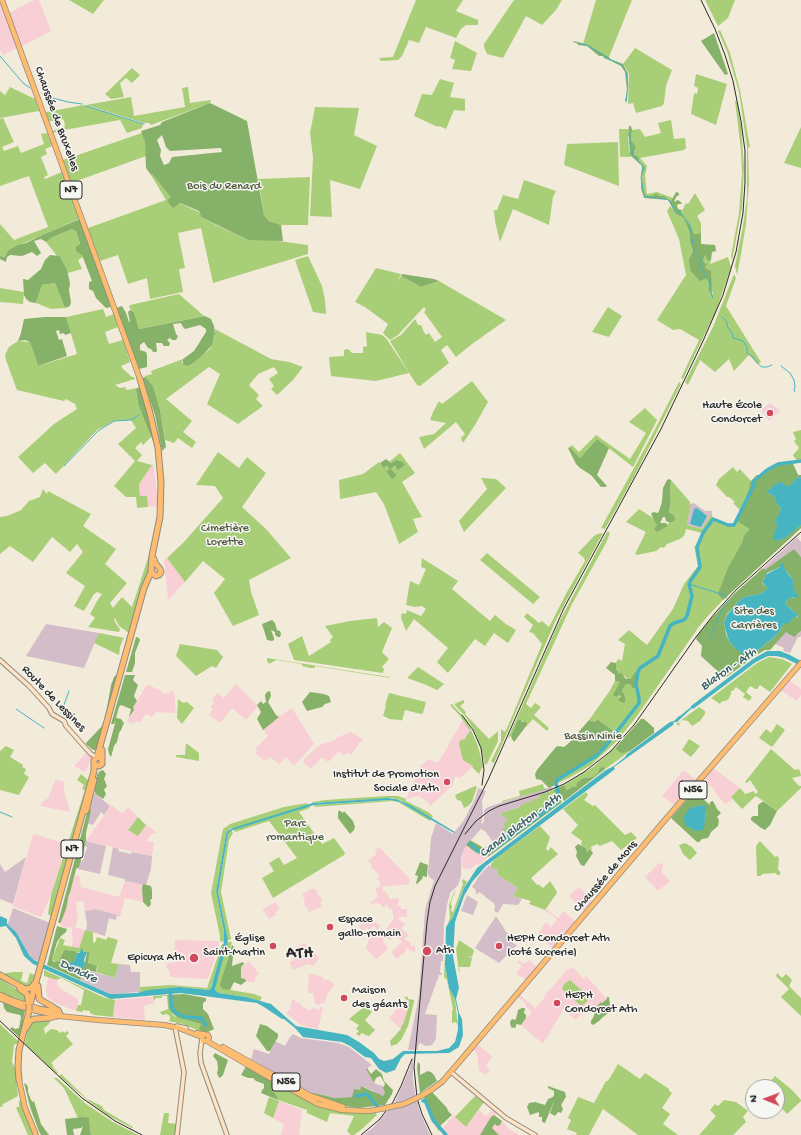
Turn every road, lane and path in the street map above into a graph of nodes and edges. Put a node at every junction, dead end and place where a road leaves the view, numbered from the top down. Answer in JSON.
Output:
{"nodes":[{"id":1,"x":2,"y":0,"type":"edge"},
{"id":2,"x":140,"y":380,"type":"joint"},
{"id":3,"x":0,"y":660,"type":"edge"},
{"id":4,"x":801,"y":663,"type":"edge"},
{"id":5,"x":97,"y":761,"type":"junction"},
{"id":6,"x":0,"y":976,"type":"edge"},
{"id":7,"x":38,"y":982,"type":"junction"},
{"id":8,"x":0,"y":996,"type":"edge"},
{"id":9,"x":31,"y":1004,"type":"junction"},
{"id":10,"x":29,"y":1011,"type":"junction"},
{"id":11,"x":57,"y":1013,"type":"junction"},
{"id":12,"x":186,"y":1028,"type":"junction"},
{"id":13,"x":26,"y":1029,"type":"junction"},
{"id":14,"x":177,"y":1029,"type":"junction"},
{"id":15,"x":205,"y":1039,"type":"junction"},
{"id":16,"x":451,"y":1072,"type":"junction"},
{"id":17,"x":19,"y":1080,"type":"junction"},
{"id":18,"x":36,"y":1135,"type":"edge"},
{"id":19,"x":177,"y":1135,"type":"edge"},
{"id":20,"x":227,"y":1135,"type":"edge"},
{"id":21,"x":535,"y":1135,"type":"edge"}],
"edges":[{"from":1,"to":2,"type":"main road","name":"Chaussée de Bruxelles","number":"N7"},
{"from":2,"to":5,"type":"highway","name":"Chaussée de Bruxelles","number":"N7"},
{"from":3,"to":5,"type":"main road","name":"Route de Lessines"},
{"from":4,"to":16,"type":"main road","name":"Chaussée de Mons","number":"N56"},
{"from":5,"to":7,"type":"highway","number":"N7"},
{"from":6,"to":7,"type":"highway"},
{"from":6,"to":9,"type":"highway"},
{"from":7,"to":9,"type":"highway","number":"N7"},
{"from":7,"to":11,"type":"highway"},
{"from":8,"to":11,"type":"highway","number":"N56"},
{"from":9,"to":10,"type":"highway","number":"N7","bridge":true},
{"from":10,"to":13,"type":"highway","number":"N7"},
{"from":10,"to":17,"type":"highway"},
{"from":11,"to":12,"type":"main road","number":"N56"},
{"from":11,"to":13,"type":"highway"},
{"from":11,"to":14,"type":"main road","number":"N56"},
{"from":12,"to":14,"type":"main road"},
{"from":12,"to":15,"type":"main road","number":"N56"},
{"from":13,"to":17,"type":"highway","number":"N7"},
{"from":14,"to":15,"type":"main road","number":"N56"},
{"from":14,"to":19,"type":"main road"},
{"from":15,"to":16,"type":"main road","number":"N56","bridge":true},
{"from":15,"to":20,"type":"main road"},
{"from":16,"to":21,"type":"main road"},
{"from":17,"to":18,"type":"main road","number":"N7"}]}
